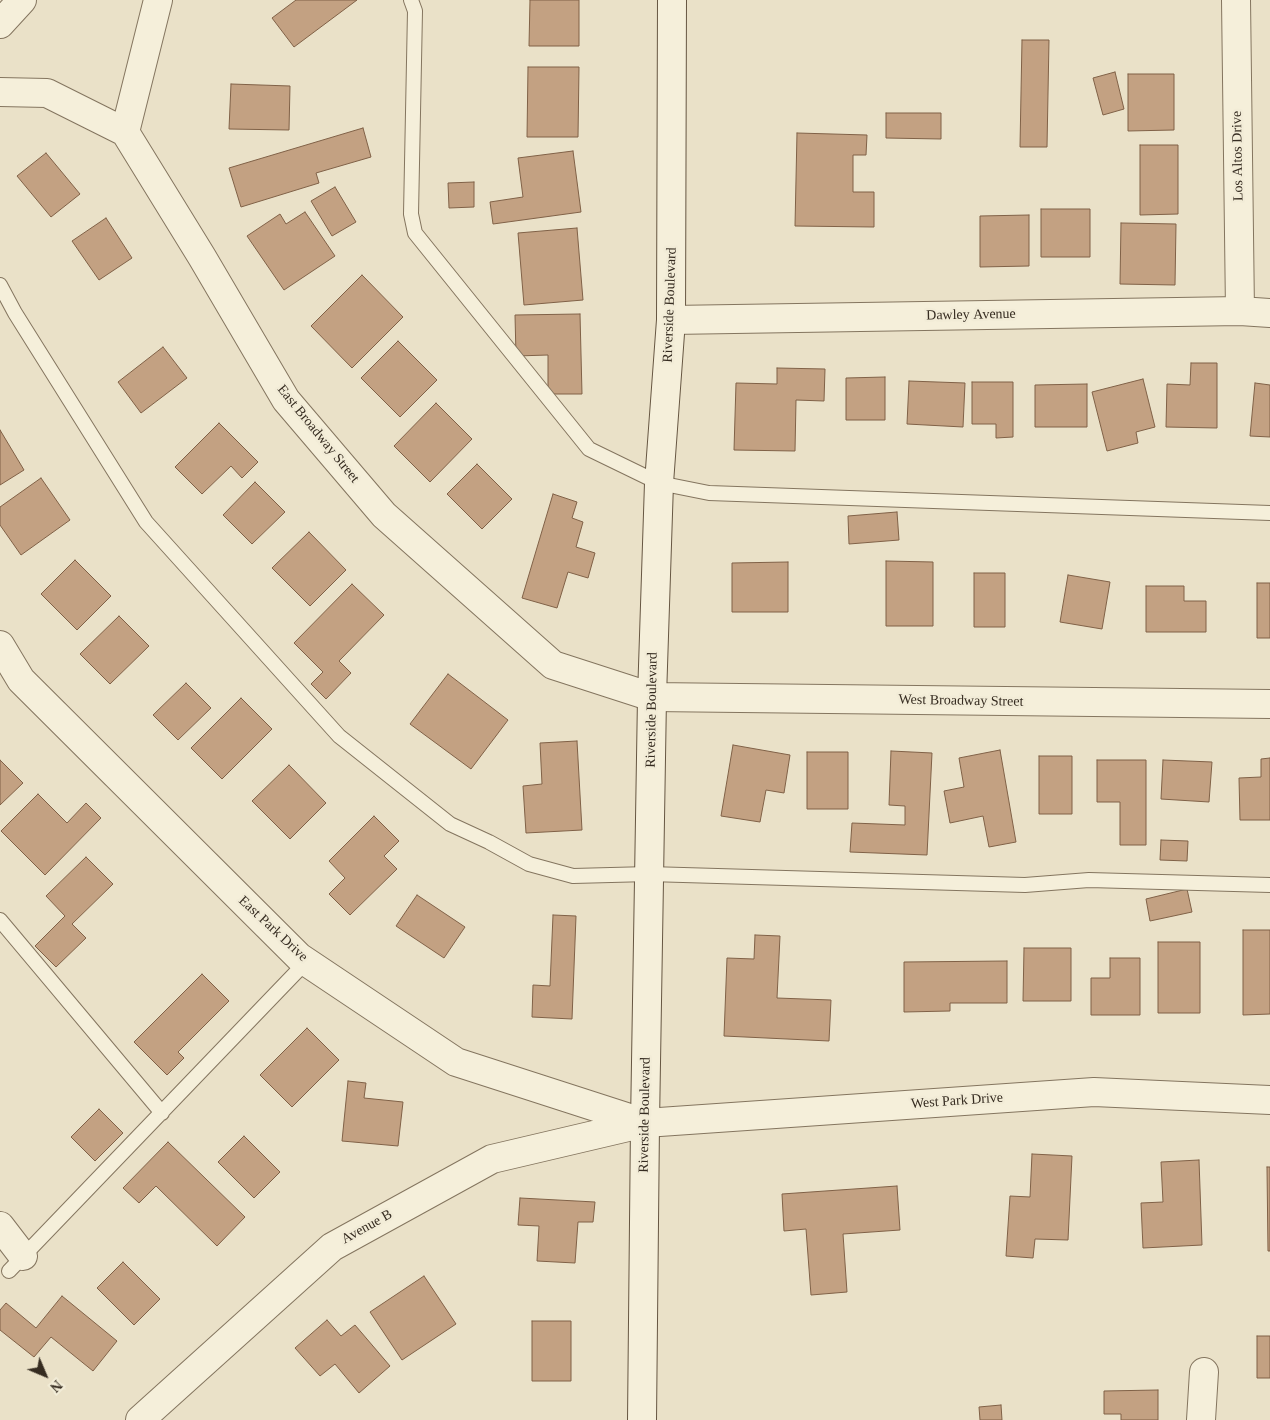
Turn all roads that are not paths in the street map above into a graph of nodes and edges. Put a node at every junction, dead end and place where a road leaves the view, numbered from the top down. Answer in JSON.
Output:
{"nodes":[{"id":1,"x":22,"y":0,"type":"edge"},
{"id":2,"x":158,"y":0,"type":"edge"},
{"id":3,"x":411,"y":0,"type":"edge"},
{"id":4,"x":672,"y":0,"type":"edge"},
{"id":5,"x":1236,"y":0,"type":"edge"},
{"id":6,"x":0,"y":24,"type":"edge"},
{"id":7,"x":0,"y":92,"type":"edge"},
{"id":8,"x":125,"y":132,"type":"junction"},
{"id":9,"x":0,"y":285,"type":"edge"},
{"id":10,"x":1240,"y":311,"type":"junction"},
{"id":11,"x":1270,"y":313,"type":"edge"},
{"id":12,"x":671,"y":320,"type":"junction"},
{"id":13,"x":659,"y":482,"type":"junction"},
{"id":14,"x":1270,"y":514,"type":"edge"},
{"id":15,"x":0,"y":646,"type":"edge"},
{"id":16,"x":652,"y":697,"type":"junction"},
{"id":17,"x":1270,"y":704,"type":"edge"},
{"id":18,"x":648,"y":874,"type":"junction"},
{"id":19,"x":1270,"y":885,"type":"edge"},
{"id":20,"x":0,"y":920,"type":"edge"},
{"id":21,"x":306,"y":962,"type":"junction"},
{"id":22,"x":1270,"y":1100,"type":"edge"},
{"id":23,"x":162,"y":1113,"type":"junction"},
{"id":24,"x":644,"y":1123,"type":"junction"},
{"id":25,"x":0,"y":1226,"type":"edge"},
{"id":26,"x":16,"y":1263,"type":"joint"},
{"id":27,"x":1204,"y":1372,"type":"dead end"},
{"id":28,"x":140,"y":1420,"type":"edge"},
{"id":29,"x":642,"y":1420,"type":"edge"},
{"id":30,"x":1201,"y":1420,"type":"edge"}],
"edges":[{"from":1,"to":6,"type":"street"},
{"from":2,"to":8,"type":"street"},
{"from":3,"to":13,"type":"lane"},
{"from":4,"to":12,"type":"street","name":"Riverside Boulevard"},
{"from":5,"to":10,"type":"street","name":"Los Altos Drive"},
{"from":7,"to":8,"type":"street"},
{"from":8,"to":16,"type":"street","name":"East Broadway Street"},
{"from":9,"to":18,"type":"lane"},
{"from":10,"to":11,"type":"street","name":"Dawley Avenue"},
{"from":10,"to":12,"type":"street","name":"Dawley Avenue"},
{"from":12,"to":13,"type":"street","name":"Riverside Boulevard"},
{"from":13,"to":14,"type":"lane"},
{"from":13,"to":16,"type":"street","name":"Riverside Boulevard"},
{"from":15,"to":21,"type":"street","name":"East Park Drive"},
{"from":16,"to":17,"type":"street","name":"West Broadway Street"},
{"from":16,"to":18,"type":"street","name":"Riverside Boulevard"},
{"from":18,"to":19,"type":"lane"},
{"from":18,"to":24,"type":"street","name":"Riverside Boulevard"},
{"from":20,"to":23,"type":"lane"},
{"from":21,"to":23,"type":"lane"},
{"from":21,"to":24,"type":"street","name":"East Park Drive"},
{"from":22,"to":24,"type":"street","name":"West Park Drive"},
{"from":23,"to":26,"type":"lane"},
{"from":24,"to":28,"type":"street","name":"Avenue B"},
{"from":24,"to":29,"type":"street","name":"Riverside Boulevard"},
{"from":25,"to":26,"type":"street"},
{"from":27,"to":30,"type":"street"}]}
